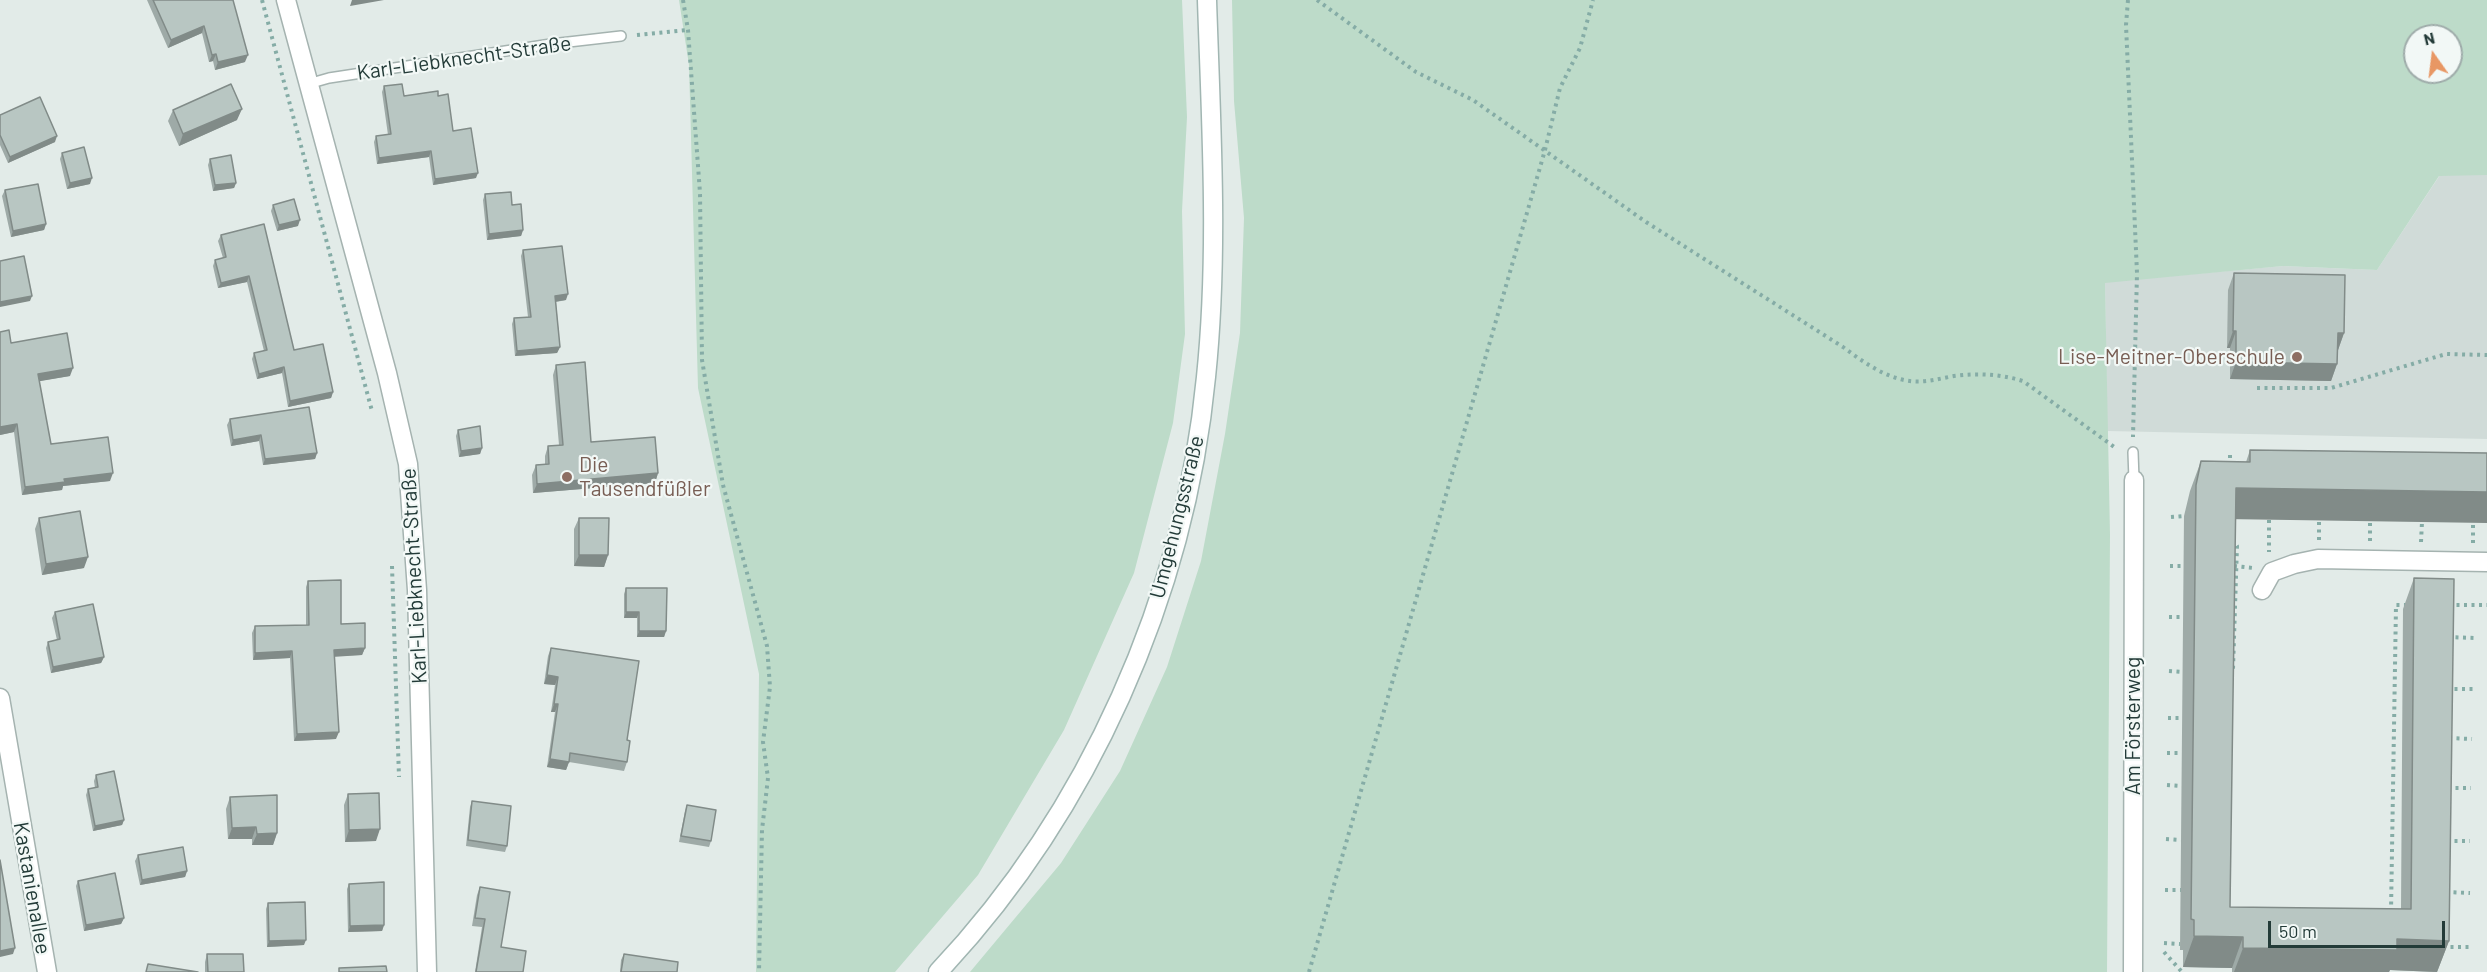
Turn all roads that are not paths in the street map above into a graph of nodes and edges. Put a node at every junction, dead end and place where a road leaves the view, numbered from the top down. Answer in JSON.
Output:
{"nodes":[{"id":1,"x":286,"y":0,"type":"edge"},
{"id":2,"x":1207,"y":0,"type":"edge"},
{"id":3,"x":621,"y":36,"type":"road end"},
{"id":4,"x":308,"y":84,"type":"junction"},
{"id":5,"x":2133,"y":452,"type":"road end"},
{"id":6,"x":2134,"y":480,"type":"joint"},
{"id":7,"x":2487,"y":562,"type":"edge"},
{"id":8,"x":2262,"y":590,"type":"dead end"},
{"id":9,"x":0,"y":698,"type":"edge"},
{"id":10,"x":47,"y":972,"type":"edge"},
{"id":11,"x":427,"y":972,"type":"edge"},
{"id":12,"x":938,"y":972,"type":"edge"},
{"id":13,"x":2133,"y":972,"type":"edge"}],
"edges":[{"from":1,"to":4,"type":"street","name":"Karl-Liebknecht-Straße"},
{"from":2,"to":12,"type":"street","name":"Umgehungsstraße"},
{"from":3,"to":4,"type":"lane","name":"Karl-Liebknecht-Straße"},
{"from":4,"to":11,"type":"street","name":"Karl-Liebknecht-Straße"},
{"from":5,"to":6,"type":"lane"},
{"from":6,"to":13,"type":"street","name":"Am Försterweg"},
{"from":7,"to":8,"type":"street"},
{"from":9,"to":10,"type":"street","name":"Kastanienallee"}]}
